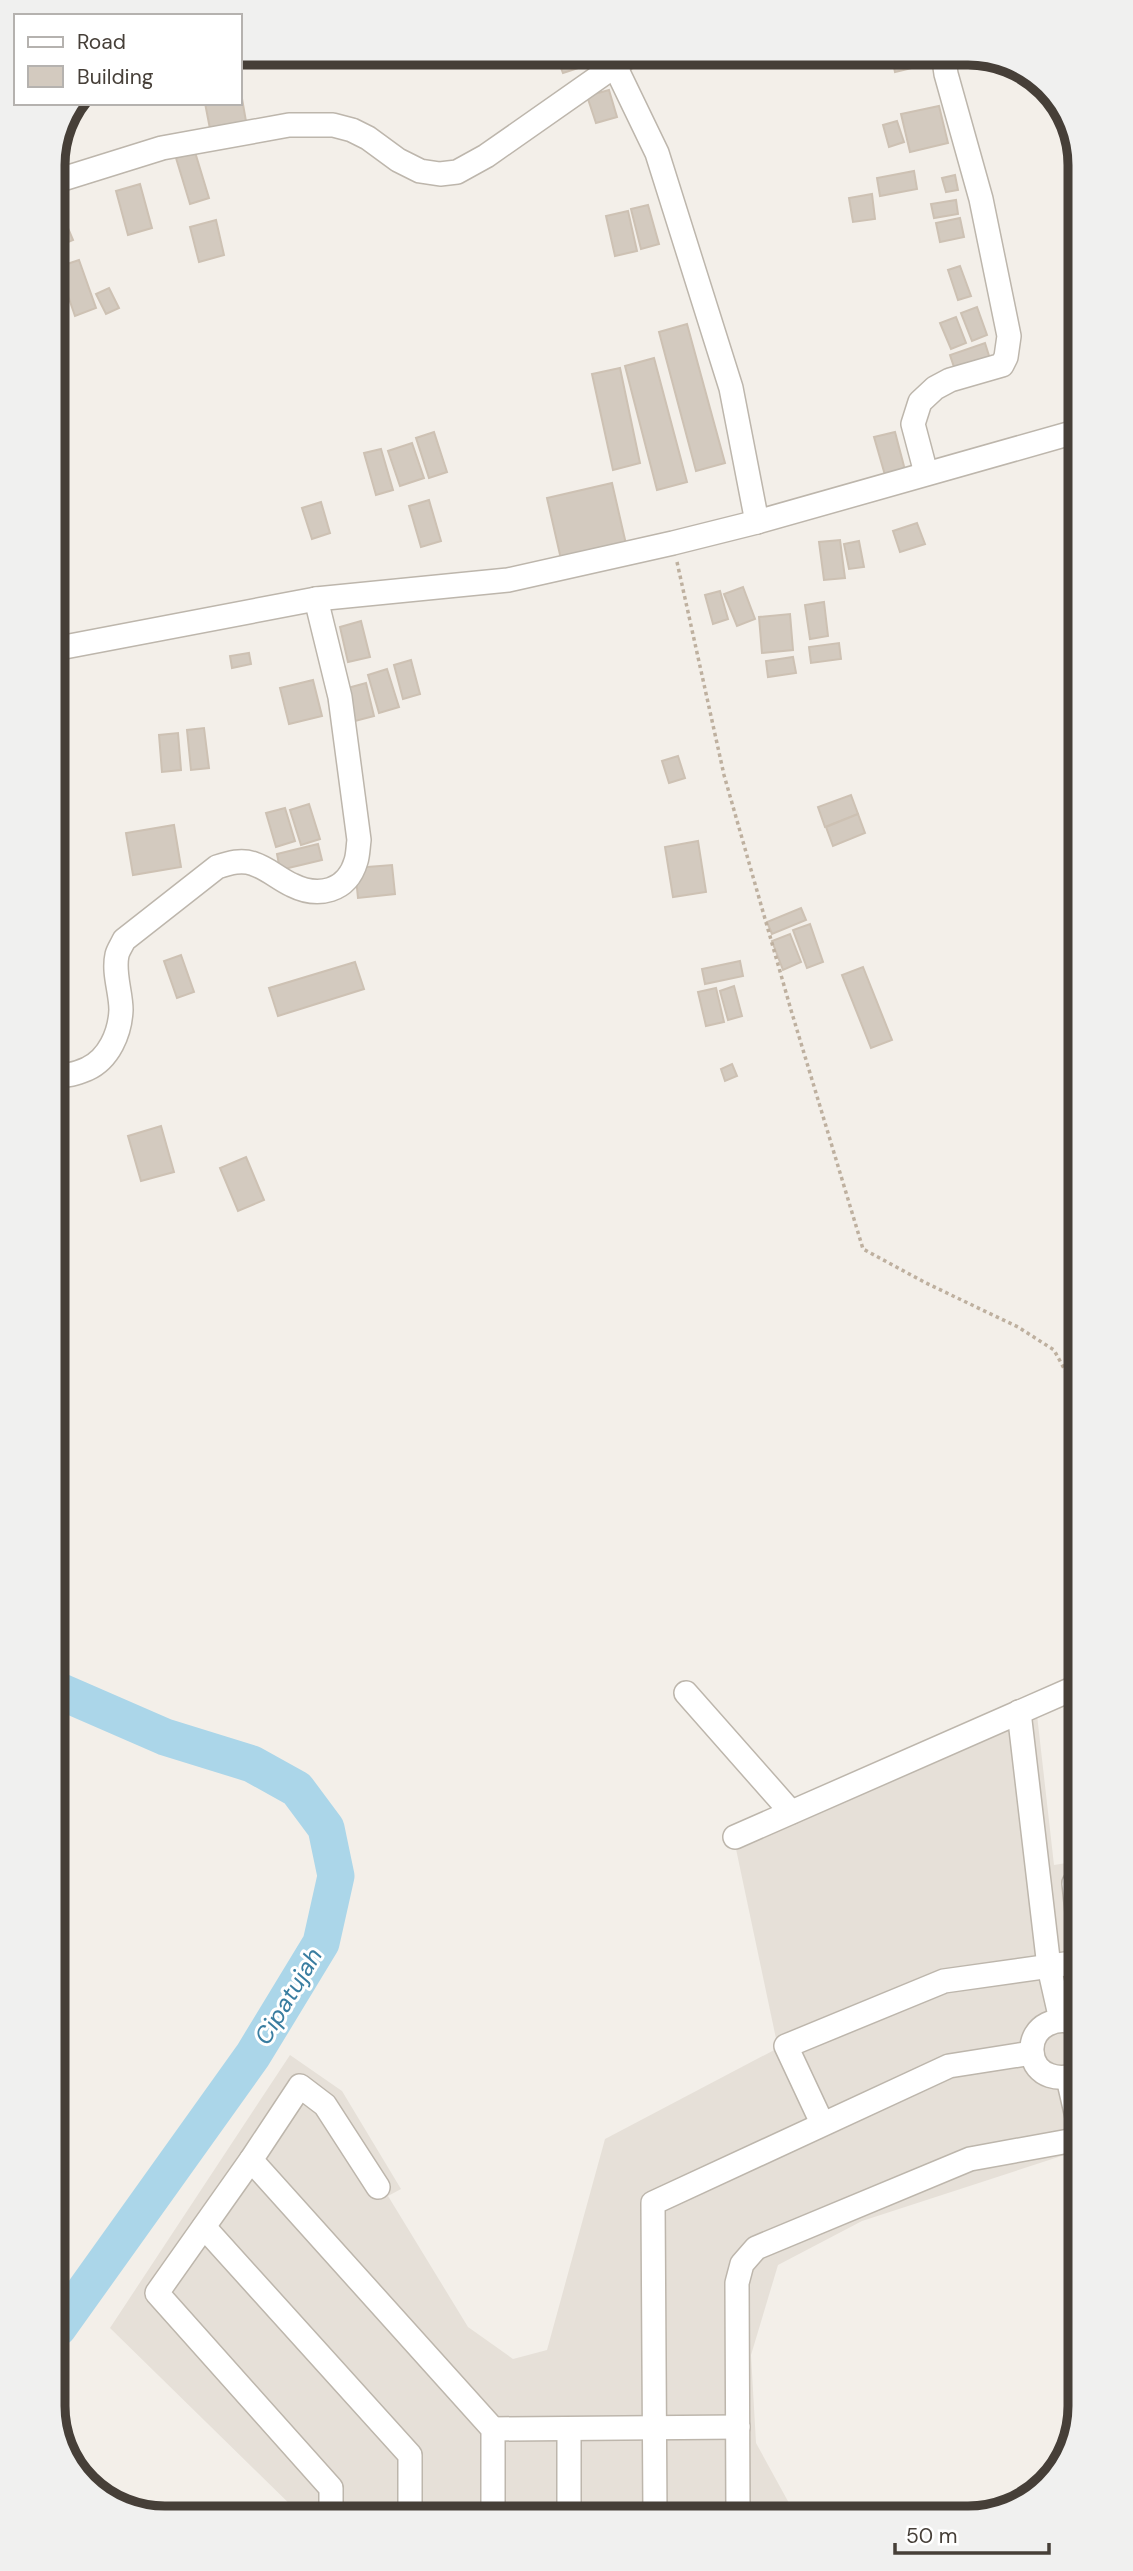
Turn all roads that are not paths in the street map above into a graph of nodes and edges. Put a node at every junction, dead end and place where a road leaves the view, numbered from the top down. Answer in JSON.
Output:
{"nodes":[{"id":1,"x":615,"y":65,"type":"edge"},
{"id":2,"x":626,"y":65,"type":"edge"},
{"id":3,"x":945,"y":65,"type":"edge"},
{"id":4,"x":65,"y":179,"type":"edge"},
{"id":5,"x":1068,"y":434,"type":"edge"},
{"id":6,"x":926,"y":473,"type":"junction"},
{"id":7,"x":757,"y":522,"type":"junction"},
{"id":8,"x":316,"y":599,"type":"junction"},
{"id":9,"x":65,"y":647,"type":"edge"},
{"id":10,"x":65,"y":1076,"type":"edge"},
{"id":11,"x":1068,"y":1691,"type":"edge"},
{"id":12,"x":686,"y":1693,"type":"dead end"},
{"id":13,"x":1019,"y":1712,"type":"junction"},
{"id":14,"x":791,"y":1812,"type":"junction"},
{"id":15,"x":735,"y":1837,"type":"dead end"},
{"id":16,"x":1068,"y":1964,"type":"edge"},
{"id":17,"x":1049,"y":1967,"type":"junction"},
{"id":18,"x":1068,"y":2017,"type":"edge"},
{"id":19,"x":1068,"y":2022,"type":"edge"},
{"id":20,"x":1032,"y":2053,"type":"junction"},
{"id":21,"x":1068,"y":2076,"type":"edge"},
{"id":22,"x":822,"y":2123,"type":"junction"},
{"id":23,"x":1068,"y":2141,"type":"edge"},
{"id":24,"x":251,"y":2160,"type":"junction"},
{"id":25,"x":378,"y":2187,"type":"dead end"},
{"id":26,"x":204,"y":2227,"type":"junction"},
{"id":27,"x":738,"y":2427,"type":"junction"},
{"id":28,"x":654,"y":2428,"type":"junction"},
{"id":29,"x":493,"y":2429,"type":"junction"},
{"id":30,"x":569,"y":2429,"type":"junction"},
{"id":31,"x":331,"y":2506,"type":"edge"},
{"id":32,"x":410,"y":2506,"type":"edge"},
{"id":33,"x":493,"y":2506,"type":"edge"},
{"id":34,"x":569,"y":2506,"type":"edge"},
{"id":35,"x":655,"y":2506,"type":"edge"},
{"id":36,"x":738,"y":2506,"type":"edge"}],
"edges":[{"from":1,"to":4,"type":"street"},
{"from":2,"to":7,"type":"street"},
{"from":3,"to":6,"type":"street"},
{"from":5,"to":6,"type":"street"},
{"from":6,"to":7,"type":"street"},
{"from":7,"to":8,"type":"street"},
{"from":8,"to":9,"type":"street"},
{"from":8,"to":10,"type":"street"},
{"from":11,"to":13,"type":"street"},
{"from":12,"to":14,"type":"street"},
{"from":13,"to":14,"type":"street"},
{"from":13,"to":17,"type":"street"},
{"from":14,"to":15,"type":"street"},
{"from":16,"to":17,"type":"street"},
{"from":17,"to":18,"type":"street"},
{"from":17,"to":22,"type":"street"},
{"from":19,"to":20,"type":"street"},
{"from":20,"to":21,"type":"street"},
{"from":20,"to":22,"type":"street"},
{"from":22,"to":28,"type":"street"},
{"from":23,"to":27,"type":"street"},
{"from":24,"to":25,"type":"street"},
{"from":24,"to":26,"type":"street"},
{"from":24,"to":29,"type":"street"},
{"from":26,"to":31,"type":"street"},
{"from":26,"to":32,"type":"street"},
{"from":27,"to":28,"type":"street"},
{"from":27,"to":36,"type":"street"},
{"from":28,"to":30,"type":"street"},
{"from":28,"to":35,"type":"street"},
{"from":29,"to":30,"type":"street"},
{"from":29,"to":33,"type":"street"},
{"from":30,"to":34,"type":"street"}]}
